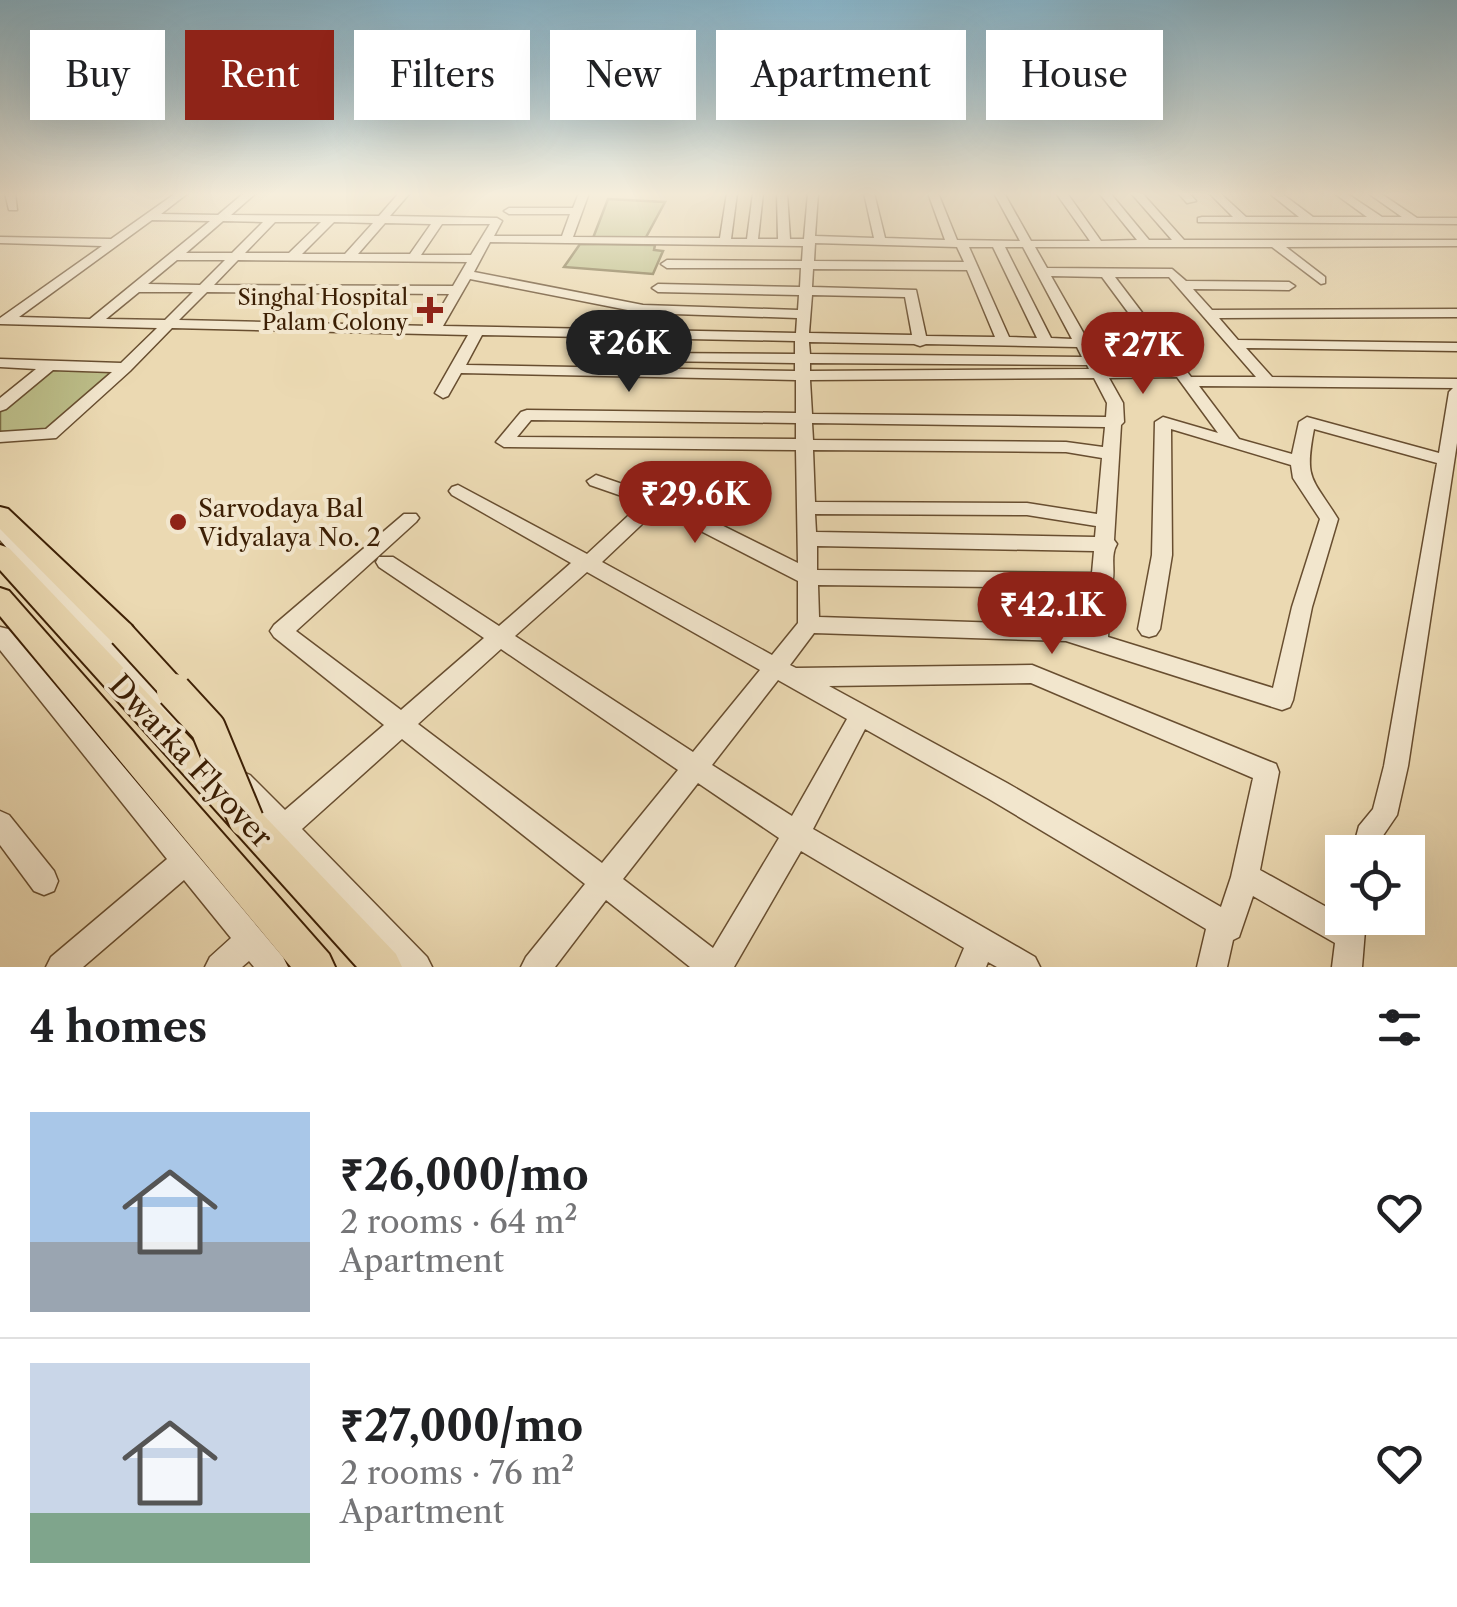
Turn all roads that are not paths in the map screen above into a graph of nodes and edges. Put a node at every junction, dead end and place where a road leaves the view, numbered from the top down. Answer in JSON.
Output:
{"nodes":[{"id":1,"x":2,"y":238,"type":"edge"},
{"id":2,"x":121,"y":238,"type":"edge"},
{"id":3,"x":197,"y":238,"type":"edge"},
{"id":4,"x":253,"y":238,"type":"edge"},
{"id":5,"x":311,"y":238,"type":"edge"},
{"id":6,"x":366,"y":238,"type":"edge"},
{"id":7,"x":427,"y":238,"type":"edge"},
{"id":8,"x":726,"y":238,"type":"edge"},
{"id":9,"x":752,"y":238,"type":"edge"},
{"id":10,"x":784,"y":238,"type":"edge"},
{"id":11,"x":955,"y":238,"type":"edge"},
{"id":12,"x":1025,"y":238,"type":"edge"},
{"id":13,"x":1094,"y":238,"type":"edge"},
{"id":14,"x":1141,"y":238,"type":"edge"},
{"id":15,"x":1176,"y":238,"type":"edge"},
{"id":16,"x":1269,"y":238,"type":"edge"},
{"id":17,"x":1333,"y":238,"type":"edge"},
{"id":18,"x":1404,"y":238,"type":"edge"},
{"id":19,"x":486,"y":240,"type":"joint"},
{"id":20,"x":566,"y":240,"type":"joint"},
{"id":21,"x":675,"y":241,"type":"junction"},
{"id":22,"x":810,"y":241,"type":"junction"},
{"id":23,"x":880,"y":241,"type":"joint"},
{"id":24,"x":725,"y":242,"type":"junction"},
{"id":25,"x":752,"y":242,"type":"junction"},
{"id":26,"x":1274,"y":242,"type":"junction"},
{"id":27,"x":1338,"y":242,"type":"junction"},
{"id":28,"x":1409,"y":242,"type":"junction"},
{"id":29,"x":784,"y":243,"type":"junction"},
{"id":30,"x":957,"y":243,"type":"junction"},
{"id":31,"x":1457,"y":243,"type":"edge"},
{"id":32,"x":114,"y":244,"type":"junction"},
{"id":33,"x":997,"y":244,"type":"junction"},
{"id":34,"x":1029,"y":244,"type":"junction"},
{"id":35,"x":1098,"y":244,"type":"junction"},
{"id":36,"x":1146,"y":244,"type":"junction"},
{"id":37,"x":1181,"y":244,"type":"junction"},
{"id":38,"x":175,"y":256,"type":"junction"},
{"id":39,"x":234,"y":256,"type":"junction"},
{"id":40,"x":293,"y":256,"type":"junction"},
{"id":41,"x":350,"y":257,"type":"junction"},
{"id":42,"x":413,"y":258,"type":"junction"},
{"id":43,"x":475,"y":260,"type":"junction"},
{"id":44,"x":667,"y":264,"type":"junction"},
{"id":45,"x":911,"y":265,"type":"junction"},
{"id":46,"x":972,"y":266,"type":"junction"},
{"id":47,"x":807,"y":267,"type":"junction"},
{"id":48,"x":1043,"y":272,"type":"junction"},
{"id":49,"x":1106,"y":273,"type":"junction"},
{"id":50,"x":466,"y":274,"type":"junction"},
{"id":51,"x":1321,"y":280,"type":"dead end"},
{"id":52,"x":1183,"y":285,"type":"junction"},
{"id":53,"x":1289,"y":286,"type":"dead end"},
{"id":54,"x":135,"y":288,"type":"junction"},
{"id":55,"x":658,"y":288,"type":"junction"},
{"id":56,"x":203,"y":289,"type":"junction"},
{"id":57,"x":457,"y":290,"type":"junction"},
{"id":58,"x":806,"y":292,"type":"junction"},
{"id":59,"x":911,"y":293,"type":"junction"},
{"id":60,"x":650,"y":309,"type":"junction"},
{"id":61,"x":1457,"y":313,"type":"edge"},
{"id":62,"x":804,"y":314,"type":"junction"},
{"id":63,"x":1208,"y":314,"type":"junction"},
{"id":64,"x":2,"y":323,"type":"edge"},
{"id":65,"x":92,"y":323,"type":"junction"},
{"id":66,"x":167,"y":324,"type":"junction"},
{"id":67,"x":436,"y":327,"type":"junction"},
{"id":68,"x":478,"y":329,"type":"junction"},
{"id":69,"x":640,"y":336,"type":"junction"},
{"id":70,"x":802,"y":339,"type":"junction"},
{"id":71,"x":920,"y":342,"type":"junction"},
{"id":72,"x":1004,"y":342,"type":"junction"},
{"id":73,"x":1046,"y":342,"type":"junction"},
{"id":74,"x":1083,"y":343,"type":"junction"},
{"id":75,"x":1236,"y":344,"type":"junction"},
{"id":76,"x":1457,"y":348,"type":"edge"},
{"id":77,"x":651,"y":357,"type":"dead end"},
{"id":78,"x":0,"y":363,"type":"edge"},
{"id":79,"x":50,"y":365,"type":"junction"},
{"id":80,"x":802,"y":367,"type":"junction"},
{"id":81,"x":124,"y":368,"type":"junction"},
{"id":82,"x":456,"y":369,"type":"junction"},
{"id":83,"x":1098,"y":369,"type":"junction"},
{"id":84,"x":1184,"y":377,"type":"junction"},
{"id":85,"x":1268,"y":382,"type":"junction"},
{"id":86,"x":1457,"y":384,"type":"edge"},
{"id":87,"x":443,"y":392,"type":"dead end"},
{"id":88,"x":1457,"y":392,"type":"edge"},
{"id":89,"x":0,"y":406,"type":"edge"},
{"id":90,"x":804,"y":415,"type":"junction"},
{"id":91,"x":1116,"y":422,"type":"junction"},
{"id":92,"x":0,"y":437,"type":"edge"},
{"id":93,"x":1233,"y":443,"type":"junction"},
{"id":94,"x":804,"y":446,"type":"junction"},
{"id":95,"x":1112,"y":454,"type":"junction"},
{"id":96,"x":1445,"y":460,"type":"junction"},
{"id":97,"x":1298,"y":462,"type":"junction"},
{"id":98,"x":596,"y":481,"type":"dead end"},
{"id":99,"x":458,"y":491,"type":"dead end"},
{"id":100,"x":655,"y":500,"type":"junction"},
{"id":101,"x":806,"y":508,"type":"junction"},
{"id":102,"x":0,"y":515,"type":"edge"},
{"id":103,"x":410,"y":518,"type":"dead end"},
{"id":104,"x":1108,"y":522,"type":"junction"},
{"id":105,"x":0,"y":528,"type":"edge"},
{"id":106,"x":807,"y":538,"type":"junction"},
{"id":107,"x":1107,"y":544,"type":"junction"},
{"id":108,"x":0,"y":554,"type":"edge"},
{"id":109,"x":386,"y":562,"type":"dead end"},
{"id":110,"x":587,"y":563,"type":"junction"},
{"id":111,"x":808,"y":577,"type":"junction"},
{"id":112,"x":1104,"y":580,"type":"junction"},
{"id":113,"x":0,"y":598,"type":"edge"},
{"id":114,"x":809,"y":625,"type":"junction"},
{"id":115,"x":1149,"y":630,"type":"dead end"},
{"id":116,"x":498,"y":640,"type":"junction"},
{"id":117,"x":1098,"y":642,"type":"junction"},
{"id":118,"x":3,"y":646,"type":"edge"},
{"id":119,"x":784,"y":672,"type":"junction"},
{"id":120,"x":862,"y":715,"type":"junction"},
{"id":121,"x":402,"y":725,"type":"junction"},
{"id":122,"x":696,"y":766,"type":"junction"},
{"id":123,"x":246,"y":820,"type":"junction"},
{"id":124,"x":0,"y":824,"type":"edge"},
{"id":125,"x":284,"y":828,"type":"junction"},
{"id":126,"x":796,"y":834,"type":"junction"},
{"id":127,"x":1368,"y":835,"type":"edge"},
{"id":128,"x":185,"y":861,"type":"junction"},
{"id":129,"x":1245,"y":876,"type":"junction"},
{"id":130,"x":44,"y":880,"type":"dead end"},
{"id":131,"x":605,"y":880,"type":"junction"},
{"id":132,"x":1325,"y":914,"type":"edge"},
{"id":133,"x":1222,"y":923,"type":"junction"},
{"id":134,"x":1350,"y":935,"type":"edge"},
{"id":135,"x":251,"y":940,"type":"junction"},
{"id":136,"x":976,"y":955,"type":"edge"},
{"id":137,"x":61,"y":967,"type":"edge"},
{"id":138,"x":220,"y":967,"type":"edge"},
{"id":139,"x":274,"y":967,"type":"edge"},
{"id":140,"x":316,"y":967,"type":"edge"},
{"id":141,"x":383,"y":967,"type":"edge"},
{"id":142,"x":417,"y":967,"type":"edge"},
{"id":143,"x":536,"y":967,"type":"edge"},
{"id":144,"x":716,"y":967,"type":"edge"},
{"id":145,"x":1025,"y":967,"type":"edge"},
{"id":146,"x":1212,"y":967,"type":"edge"},
{"id":147,"x":1347,"y":967,"type":"edge"}],
"edges":[{"from":1,"to":32,"type":"street"},
{"from":2,"to":32,"type":"street"},
{"from":3,"to":38,"type":"street"},
{"from":4,"to":39,"type":"street"},
{"from":5,"to":40,"type":"street"},
{"from":6,"to":41,"type":"street"},
{"from":7,"to":42,"type":"street"},
{"from":8,"to":24,"type":"street"},
{"from":9,"to":25,"type":"street"},
{"from":10,"to":29,"type":"street"},
{"from":11,"to":30,"type":"street"},
{"from":12,"to":34,"type":"street"},
{"from":13,"to":35,"type":"street"},
{"from":14,"to":36,"type":"street"},
{"from":15,"to":37,"type":"street"},
{"from":16,"to":26,"type":"street"},
{"from":17,"to":27,"type":"street"},
{"from":18,"to":28,"type":"street"},
{"from":19,"to":20,"type":"street"},
{"from":19,"to":43,"type":"street"},
{"from":20,"to":21,"type":"street"},
{"from":21,"to":24,"type":"street"},
{"from":21,"to":44,"type":"street"},
{"from":22,"to":23,"type":"street"},
{"from":22,"to":29,"type":"street"},
{"from":22,"to":47,"type":"street"},
{"from":23,"to":30,"type":"street"},
{"from":24,"to":25,"type":"street"},
{"from":25,"to":29,"type":"street"},
{"from":26,"to":27,"type":"street"},
{"from":26,"to":37,"type":"street"},
{"from":26,"to":51,"type":"street"},
{"from":27,"to":28,"type":"street"},
{"from":28,"to":31,"type":"street"},
{"from":30,"to":33,"type":"street"},
{"from":30,"to":46,"type":"street"},
{"from":32,"to":64,"type":"street"},
{"from":33,"to":34,"type":"street"},
{"from":33,"to":73,"type":"street"},
{"from":34,"to":35,"type":"street"},
{"from":34,"to":48,"type":"street"},
{"from":35,"to":36,"type":"street"},
{"from":36,"to":37,"type":"street"},
{"from":38,"to":39,"type":"street"},
{"from":38,"to":54,"type":"street"},
{"from":39,"to":40,"type":"street"},
{"from":39,"to":56,"type":"street"},
{"from":40,"to":41,"type":"street"},
{"from":41,"to":42,"type":"street"},
{"from":42,"to":43,"type":"street"},
{"from":43,"to":50,"type":"street"},
{"from":44,"to":47,"type":"street"},
{"from":44,"to":55,"type":"street"},
{"from":45,"to":46,"type":"street"},
{"from":45,"to":47,"type":"street"},
{"from":45,"to":59,"type":"street"},
{"from":46,"to":72,"type":"street"},
{"from":47,"to":58,"type":"street"},
{"from":48,"to":49,"type":"street"},
{"from":48,"to":74,"type":"street"},
{"from":49,"to":52,"type":"street"},
{"from":49,"to":84,"type":"street"},
{"from":50,"to":57,"type":"street"},
{"from":50,"to":60,"type":"street"},
{"from":52,"to":53,"type":"street"},
{"from":52,"to":63,"type":"street"},
{"from":54,"to":56,"type":"street"},
{"from":54,"to":65,"type":"street"},
{"from":55,"to":58,"type":"street"},
{"from":55,"to":60,"type":"street"},
{"from":56,"to":57,"type":"street"},
{"from":56,"to":66,"type":"street"},
{"from":57,"to":67,"type":"street"},
{"from":58,"to":59,"type":"street"},
{"from":58,"to":62,"type":"street"},
{"from":59,"to":71,"type":"street"},
{"from":60,"to":62,"type":"street"},
{"from":60,"to":69,"type":"street"},
{"from":61,"to":63,"type":"street"},
{"from":62,"to":70,"type":"street"},
{"from":63,"to":75,"type":"street"},
{"from":64,"to":65,"type":"street"},
{"from":65,"to":66,"type":"street"},
{"from":66,"to":67,"type":"street"},
{"from":66,"to":81,"type":"street"},
{"from":67,"to":68,"type":"street"},
{"from":68,"to":69,"type":"street"},
{"from":68,"to":82,"type":"street"},
{"from":69,"to":70,"type":"street"},
{"from":70,"to":71,"type":"street"},
{"from":70,"to":80,"type":"street"},
{"from":71,"to":72,"type":"street"},
{"from":72,"to":73,"type":"street"},
{"from":73,"to":74,"type":"street"},
{"from":74,"to":83,"type":"street"},
{"from":75,"to":76,"type":"street"},
{"from":75,"to":85,"type":"street"},
{"from":77,"to":80,"type":"street"},
{"from":78,"to":79,"type":"street"},
{"from":79,"to":81,"type":"street"},
{"from":79,"to":89,"type":"street"},
{"from":80,"to":82,"type":"street"},
{"from":80,"to":83,"type":"street"},
{"from":80,"to":90,"type":"street"},
{"from":81,"to":92,"type":"street"},
{"from":82,"to":87,"type":"street"},
{"from":83,"to":84,"type":"street"},
{"from":83,"to":91,"type":"street"},
{"from":84,"to":85,"type":"street"},
{"from":84,"to":93,"type":"street"},
{"from":85,"to":86,"type":"street"},
{"from":88,"to":96,"type":"street"},
{"from":90,"to":91,"type":"street"},
{"from":90,"to":94,"type":"street"},
{"from":90,"to":94,"type":"street"},
{"from":91,"to":95,"type":"street"},
{"from":93,"to":97,"type":"street"},
{"from":93,"to":115,"type":"street"},
{"from":94,"to":95,"type":"street"},
{"from":94,"to":101,"type":"street"},
{"from":95,"to":104,"type":"street"},
{"from":96,"to":97,"type":"street"},
{"from":96,"to":127,"type":"street"},
{"from":97,"to":117,"type":"street"},
{"from":98,"to":100,"type":"street"},
{"from":99,"to":110,"type":"street"},
{"from":100,"to":110,"type":"street"},
{"from":100,"to":111,"type":"street"},
{"from":101,"to":104,"type":"street"},
{"from":101,"to":106,"type":"street"},
{"from":102,"to":123,"type":"main road","bridge":true},
{"from":103,"to":121,"type":"street"},
{"from":104,"to":107,"type":"street"},
{"from":105,"to":125,"type":"street"},
{"from":106,"to":107,"type":"street"},
{"from":106,"to":111,"type":"street"},
{"from":107,"to":112,"type":"street"},
{"from":108,"to":123,"type":"main road","name":"Dwarka Flyover"},
{"from":109,"to":116,"type":"street"},
{"from":110,"to":116,"type":"street"},
{"from":110,"to":119,"type":"street"},
{"from":111,"to":112,"type":"street"},
{"from":111,"to":114,"type":"street"},
{"from":112,"to":117,"type":"street"},
{"from":113,"to":140,"type":"main road","name":"Dwarka Flyover"},
{"from":114,"to":117,"type":"street"},
{"from":114,"to":119,"type":"street"},
{"from":116,"to":121,"type":"street"},
{"from":116,"to":122,"type":"street"},
{"from":118,"to":128,"type":"street"},
{"from":119,"to":120,"type":"street"},
{"from":119,"to":122,"type":"street"},
{"from":119,"to":129,"type":"street"},
{"from":120,"to":126,"type":"street"},
{"from":120,"to":133,"type":"street"},
{"from":121,"to":125,"type":"street"},
{"from":121,"to":131,"type":"street"},
{"from":122,"to":126,"type":"street"},
{"from":122,"to":131,"type":"street"},
{"from":123,"to":141,"type":"main road","name":"Dwarka Flyover"},
{"from":124,"to":130,"type":"street"},
{"from":125,"to":142,"type":"street"},
{"from":126,"to":136,"type":"street"},
{"from":126,"to":144,"type":"street"},
{"from":128,"to":135,"type":"street"},
{"from":128,"to":137,"type":"street"},
{"from":129,"to":132,"type":"street"},
{"from":129,"to":133,"type":"street"},
{"from":131,"to":143,"type":"street"},
{"from":131,"to":144,"type":"street"},
{"from":133,"to":146,"type":"street"},
{"from":134,"to":147,"type":"street"},
{"from":135,"to":138,"type":"street"},
{"from":135,"to":139,"type":"street"},
{"from":136,"to":145,"type":"street"}]}
